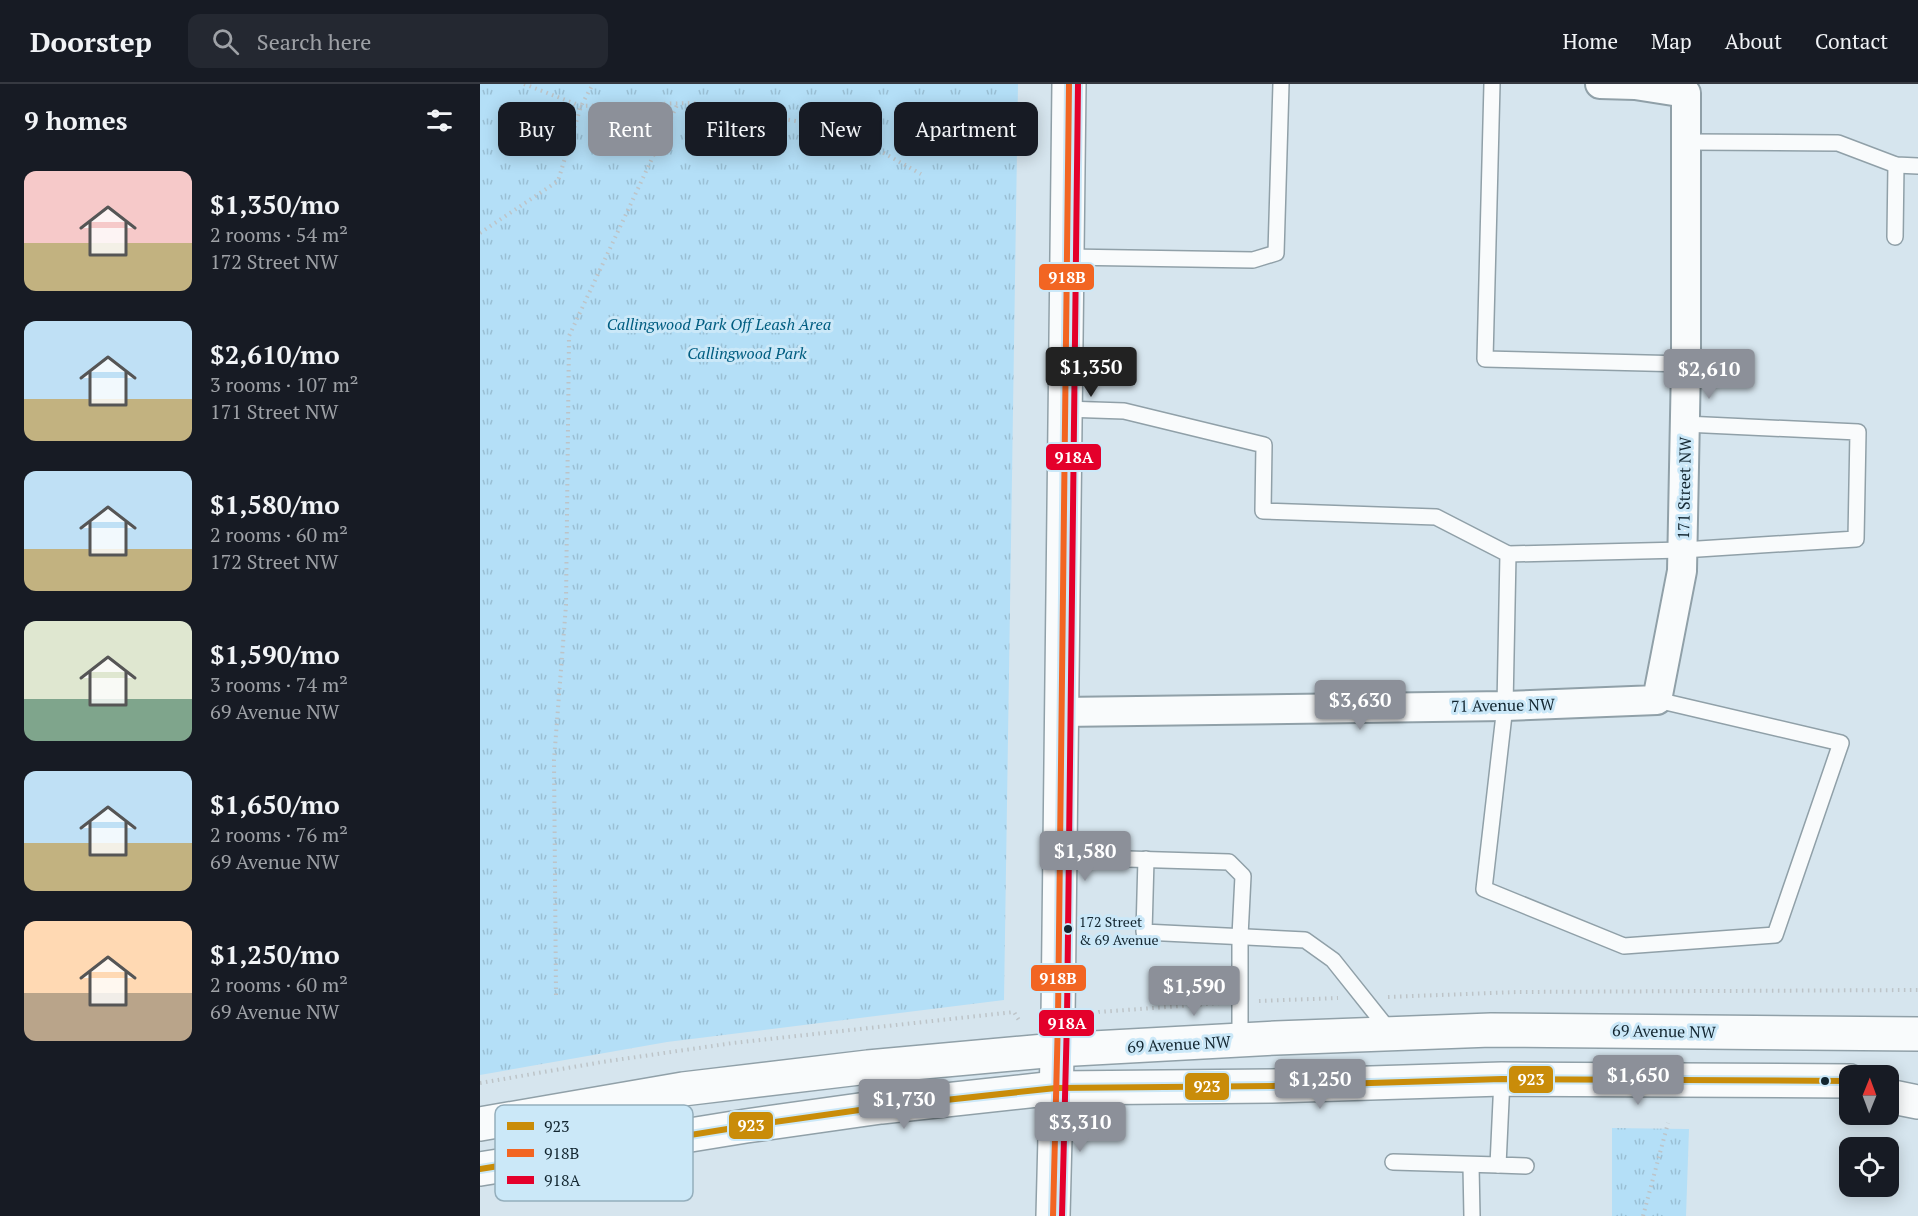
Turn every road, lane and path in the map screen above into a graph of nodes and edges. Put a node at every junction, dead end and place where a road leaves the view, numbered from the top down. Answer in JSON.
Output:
{"nodes":[{"id":1,"x":524,"y":84,"type":"edge"},
{"id":2,"x":593,"y":84,"type":"edge"},
{"id":3,"x":1069,"y":84,"type":"edge"},
{"id":4,"x":1281,"y":84,"type":"edge"},
{"id":5,"x":1492,"y":84,"type":"edge"},
{"id":6,"x":1600,"y":84,"type":"edge"},
{"id":7,"x":678,"y":103,"type":"junction"},
{"id":8,"x":581,"y":106,"type":"junction"},
{"id":9,"x":1687,"y":142,"type":"junction"},
{"id":10,"x":1896,"y":165,"type":"junction"},
{"id":11,"x":1918,"y":166,"type":"edge"},
{"id":12,"x":921,"y":174,"type":"dead end"},
{"id":13,"x":480,"y":233,"type":"edge"},
{"id":14,"x":1894,"y":237,"type":"dead end"},
{"id":15,"x":1067,"y":257,"type":"junction"},
{"id":16,"x":1686,"y":364,"type":"junction"},
{"id":17,"x":1065,"y":409,"type":"junction"},
{"id":18,"x":1685,"y":424,"type":"junction"},
{"id":19,"x":1683,"y":550,"type":"junction"},
{"id":20,"x":1508,"y":554,"type":"junction"},
{"id":21,"x":1657,"y":700,"type":"junction"},
{"id":22,"x":1505,"y":706,"type":"junction"},
{"id":23,"x":1062,"y":712,"type":"junction"},
{"id":24,"x":1060,"y":856,"type":"junction"},
{"id":25,"x":1146,"y":859,"type":"junction"},
{"id":26,"x":1240,"y":936,"type":"junction"},
{"id":27,"x":1918,"y":990,"type":"edge"},
{"id":28,"x":556,"y":995,"type":"dead end"},
{"id":29,"x":1365,"y":998,"type":"junction"},
{"id":30,"x":1240,"y":1001,"type":"junction"},
{"id":31,"x":1088,"y":1016,"type":"dead end"},
{"id":32,"x":1020,"y":1022,"type":"dead end"},
{"id":33,"x":1392,"y":1034,"type":"junction"},
{"id":34,"x":1918,"y":1034,"type":"edge"},
{"id":35,"x":1240,"y":1040,"type":"junction"},
{"id":36,"x":1056,"y":1050,"type":"junction"},
{"id":37,"x":1502,"y":1079,"type":"junction"},
{"id":38,"x":1813,"y":1081,"type":"junction"},
{"id":39,"x":1839,"y":1081,"type":"edge"},
{"id":40,"x":1899,"y":1082,"type":"edge"},
{"id":41,"x":1918,"y":1082,"type":"edge"},
{"id":42,"x":480,"y":1083,"type":"edge"},
{"id":43,"x":1839,"y":1086,"type":"edge"},
{"id":44,"x":1056,"y":1088,"type":"junction"},
{"id":45,"x":1899,"y":1098,"type":"edge"},
{"id":46,"x":1918,"y":1102,"type":"edge"},
{"id":47,"x":590,"y":1105,"type":"edge"},
{"id":48,"x":495,"y":1121,"type":"edge"},
{"id":49,"x":1668,"y":1123,"type":"dead end"},
{"id":50,"x":480,"y":1124,"type":"edge"},
{"id":51,"x":693,"y":1136,"type":"edge"},
{"id":52,"x":1393,"y":1162,"type":"dead end"},
{"id":53,"x":1497,"y":1165,"type":"junction"},
{"id":54,"x":1471,"y":1166,"type":"junction"},
{"id":55,"x":1526,"y":1166,"type":"dead end"},
{"id":56,"x":495,"y":1167,"type":"edge"},
{"id":57,"x":480,"y":1169,"type":"edge"},
{"id":58,"x":1053,"y":1216,"type":"edge"},
{"id":59,"x":1472,"y":1216,"type":"edge"},
{"id":60,"x":1643,"y":1216,"type":"edge"}],
"edges":[{"from":1,"to":8,"type":"path"},
{"from":2,"to":8,"type":"path"},
{"from":3,"to":15,"type":"main road"},
{"from":4,"to":15,"type":"lane"},
{"from":5,"to":16,"type":"lane"},
{"from":6,"to":9,"type":"street","name":"171 Street NW"},
{"from":7,"to":8,"type":"path"},
{"from":7,"to":12,"type":"path"},
{"from":7,"to":28,"type":"path"},
{"from":8,"to":13,"type":"path"},
{"from":9,"to":10,"type":"lane"},
{"from":9,"to":16,"type":"street","name":"171 Street NW"},
{"from":10,"to":11,"type":"lane"},
{"from":10,"to":14,"type":"lane"},
{"from":15,"to":17,"type":"main road"},
{"from":16,"to":18,"type":"street","name":"171 Street NW"},
{"from":17,"to":20,"type":"lane"},
{"from":17,"to":23,"type":"main road"},
{"from":18,"to":19,"type":"street","name":"171 Street NW"},
{"from":18,"to":19,"type":"lane"},
{"from":19,"to":20,"type":"lane"},
{"from":19,"to":21,"type":"street","name":"171 Street NW"},
{"from":20,"to":22,"type":"lane"},
{"from":21,"to":22,"type":"street","name":"71 Avenue NW"},
{"from":21,"to":22,"type":"lane"},
{"from":22,"to":23,"type":"street","name":"71 Avenue NW"},
{"from":23,"to":24,"type":"main road"},
{"from":24,"to":25,"type":"lane"},
{"from":24,"to":36,"type":"main road"},
{"from":25,"to":26,"type":"lane"},
{"from":25,"to":26,"type":"lane"},
{"from":26,"to":29,"type":"lane"},
{"from":26,"to":30,"type":"lane"},
{"from":27,"to":29,"type":"path"},
{"from":29,"to":30,"type":"path"},
{"from":29,"to":33,"type":"lane"},
{"from":30,"to":31,"type":"path"},
{"from":30,"to":35,"type":"lane"},
{"from":32,"to":42,"type":"path"},
{"from":33,"to":34,"type":"main road","name":"69 Avenue NW"},
{"from":33,"to":35,"type":"main road","name":"69 Avenue NW"},
{"from":35,"to":36,"type":"main road","name":"69 Avenue NW"},
{"from":36,"to":44,"type":"main road"},
{"from":36,"to":47,"type":"main road","name":"69 Avenue NW"},
{"from":37,"to":38,"type":"main road"},
{"from":37,"to":44,"type":"main road"},
{"from":37,"to":53,"type":"lane"},
{"from":38,"to":39,"type":"main road"},
{"from":38,"to":43,"type":"main road"},
{"from":40,"to":41,"type":"main road"},
{"from":44,"to":51,"type":"main road"},
{"from":44,"to":58,"type":"main road"},
{"from":45,"to":46,"type":"main road"},
{"from":48,"to":50,"type":"main road","name":"69 Avenue NW"},
{"from":49,"to":60,"type":"path"},
{"from":52,"to":54,"type":"lane"},
{"from":53,"to":54,"type":"lane"},
{"from":53,"to":55,"type":"lane"},
{"from":54,"to":59,"type":"lane"},
{"from":56,"to":57,"type":"main road"}]}
